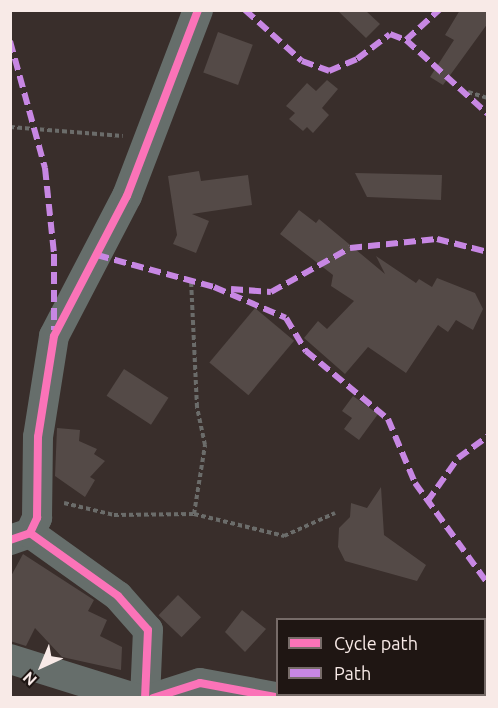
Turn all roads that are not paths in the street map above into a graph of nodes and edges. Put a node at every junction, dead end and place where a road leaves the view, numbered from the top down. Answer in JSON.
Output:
{"nodes":[{"id":1,"x":198,"y":10,"type":"edge"},
{"id":2,"x":20,"y":537,"type":"edge"},
{"id":3,"x":10,"y":659,"type":"edge"},
{"id":4,"x":208,"y":690,"type":"edge"},
{"id":5,"x":135,"y":698,"type":"edge"},
{"id":6,"x":145,"y":698,"type":"edge"},
{"id":7,"x":153,"y":698,"type":"edge"},
{"id":8,"x":281,"y":698,"type":"edge"}],
"edges":[{"from":1,"to":2,"type":"street"},
{"from":2,"to":6,"type":"street"},
{"from":3,"to":5,"type":"street"},
{"from":4,"to":7,"type":"street"},
{"from":4,"to":8,"type":"street"}]}
